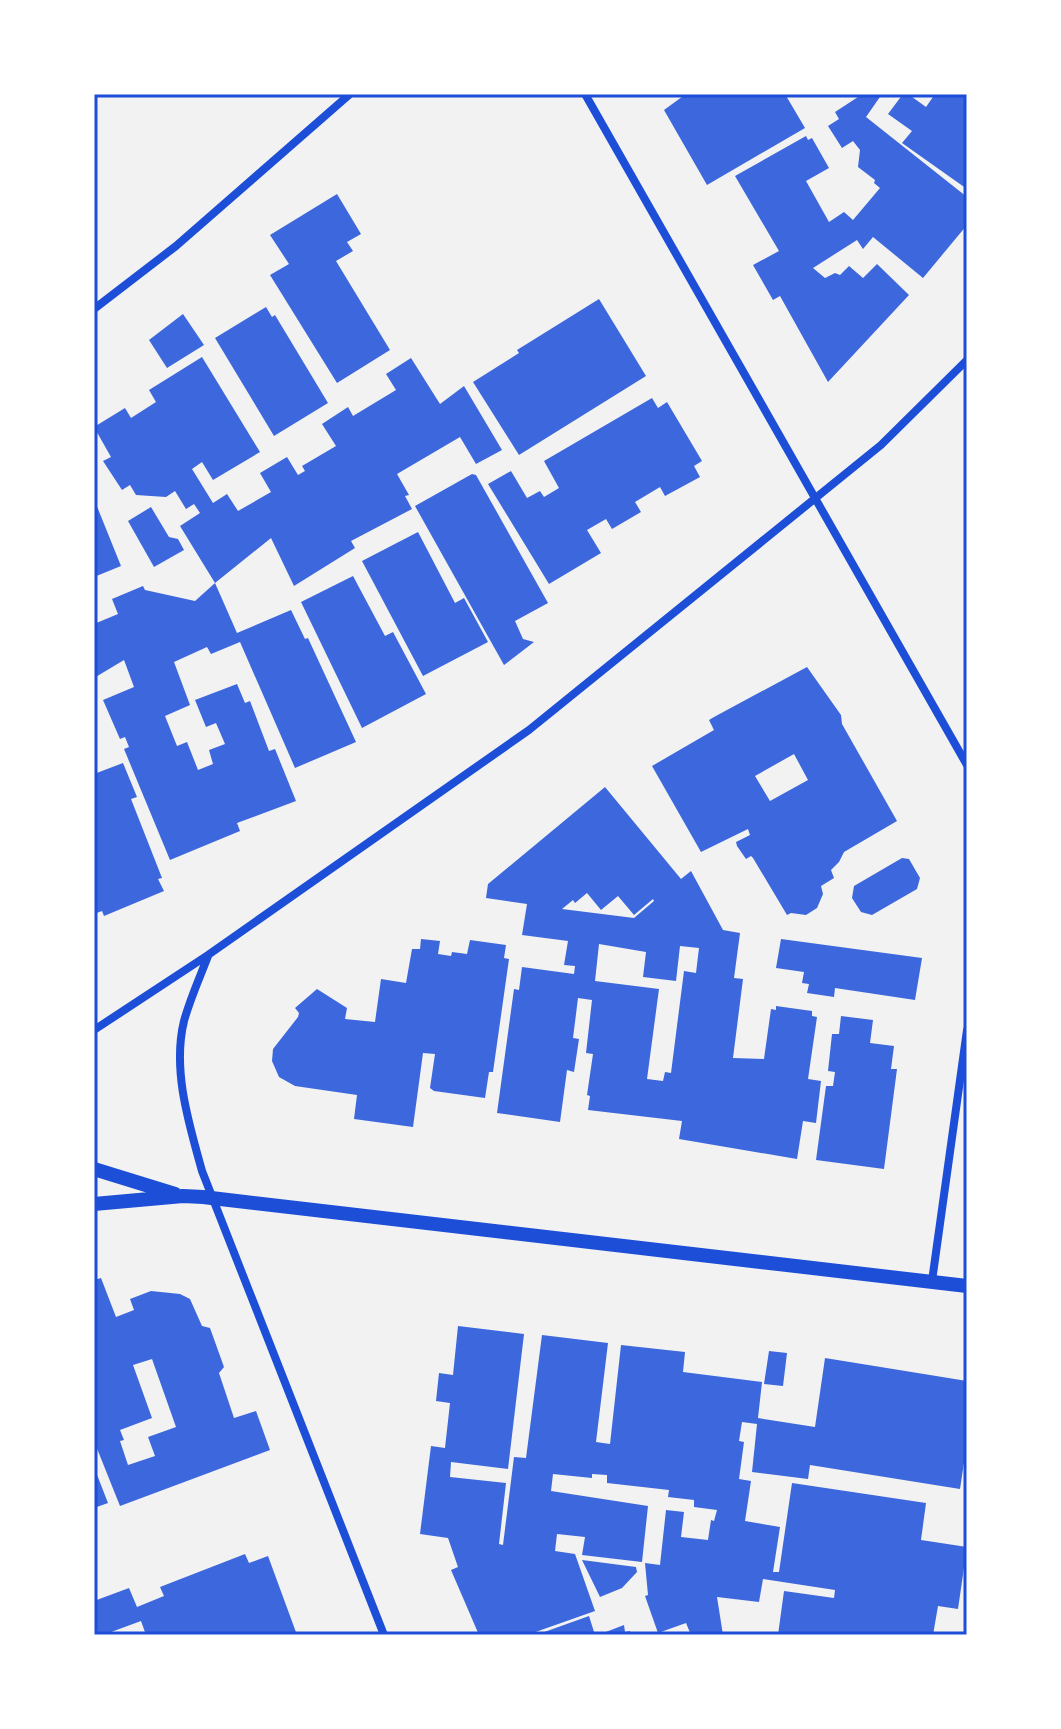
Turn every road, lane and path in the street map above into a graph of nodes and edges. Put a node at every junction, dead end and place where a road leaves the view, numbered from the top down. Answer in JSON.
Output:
{"nodes":[{"id":1,"x":350,"y":94,"type":"edge"},
{"id":2,"x":585,"y":94,"type":"edge"},
{"id":3,"x":94,"y":309,"type":"edge"},
{"id":4,"x":967,"y":360,"type":"edge"},
{"id":5,"x":816,"y":498,"type":"junction"},
{"id":6,"x":967,"y":765,"type":"edge"},
{"id":7,"x":208,"y":955,"type":"junction"},
{"id":8,"x":94,"y":1030,"type":"edge"},
{"id":9,"x":967,"y":1030,"type":"edge"},
{"id":10,"x":94,"y":1169,"type":"edge"},
{"id":11,"x":183,"y":1196,"type":"junction"},
{"id":12,"x":214,"y":1199,"type":"junction"},
{"id":13,"x":94,"y":1204,"type":"edge"},
{"id":14,"x":932,"y":1281,"type":"junction"},
{"id":15,"x":967,"y":1286,"type":"edge"},
{"id":16,"x":384,"y":1635,"type":"edge"}],
"edges":[{"from":1,"to":3,"type":"street"},
{"from":2,"to":5,"type":"street"},
{"from":4,"to":5,"type":"street"},
{"from":5,"to":6,"type":"street"},
{"from":5,"to":7,"type":"street"},
{"from":7,"to":8,"type":"street"},
{"from":7,"to":12,"type":"street"},
{"from":9,"to":14,"type":"street"},
{"from":10,"to":11,"type":"street"},
{"from":11,"to":12,"type":"street"},
{"from":11,"to":13,"type":"street"},
{"from":12,"to":14,"type":"street"},
{"from":12,"to":16,"type":"street"},
{"from":14,"to":15,"type":"street"}]}
